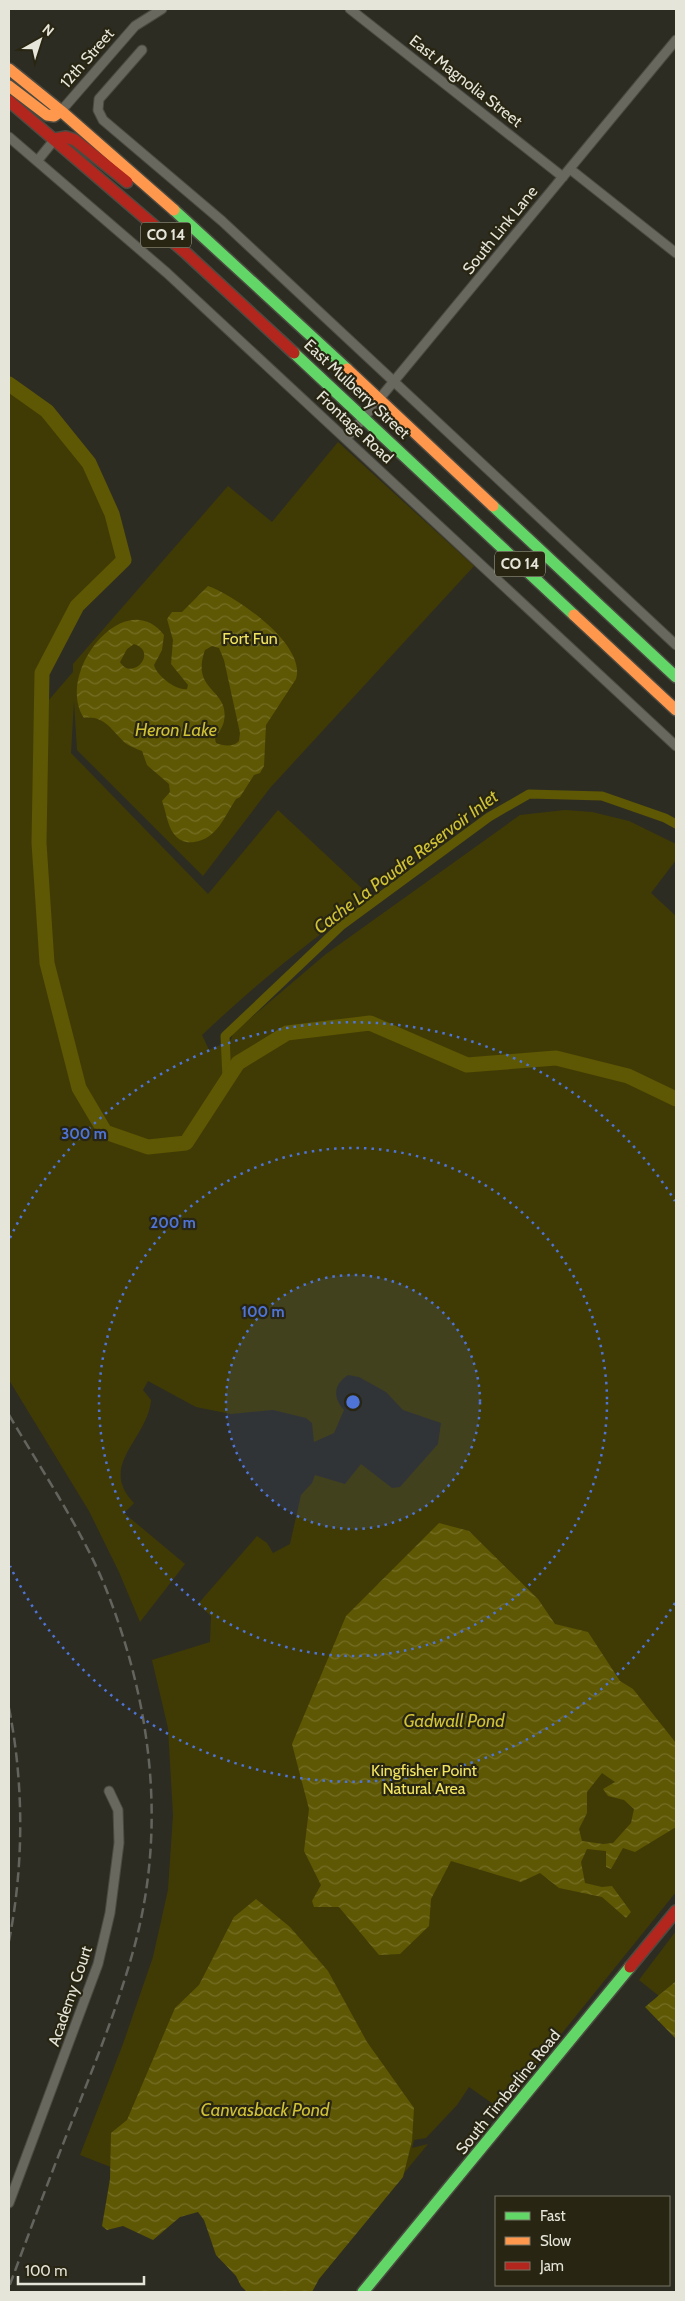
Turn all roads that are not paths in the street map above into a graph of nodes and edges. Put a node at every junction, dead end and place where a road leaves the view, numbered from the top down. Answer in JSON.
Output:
{"nodes":[{"id":1,"x":162,"y":9,"type":"edge"},
{"id":2,"x":350,"y":9,"type":"edge"},
{"id":3,"x":676,"y":40,"type":"edge"},
{"id":4,"x":142,"y":50,"type":"dead end"},
{"id":5,"x":9,"y":69,"type":"edge"},
{"id":6,"x":9,"y":86,"type":"edge"},
{"id":7,"x":9,"y":101,"type":"edge"},
{"id":8,"x":61,"y":111,"type":"junction"},
{"id":9,"x":9,"y":137,"type":"edge"},
{"id":10,"x":55,"y":139,"type":"junction"},
{"id":11,"x":38,"y":160,"type":"junction"},
{"id":12,"x":570,"y":169,"type":"junction"},
{"id":13,"x":563,"y":177,"type":"junction"},
{"id":14,"x":676,"y":253,"type":"edge"},
{"id":15,"x":222,"y":254,"type":"junction"},
{"id":16,"x":395,"y":382,"type":"junction"},
{"id":17,"x":380,"y":400,"type":"junction"},
{"id":18,"x":364,"y":418,"type":"junction"},
{"id":19,"x":347,"y":438,"type":"junction"},
{"id":20,"x":676,"y":644,"type":"edge"},
{"id":21,"x":676,"y":678,"type":"edge"},
{"id":22,"x":676,"y":710,"type":"edge"},
{"id":23,"x":676,"y":746,"type":"edge"},
{"id":24,"x":109,"y":1791,"type":"dead end"},
{"id":25,"x":676,"y":1911,"type":"edge"},
{"id":26,"x":9,"y":2203,"type":"edge"},
{"id":27,"x":363,"y":2292,"type":"edge"}],
"edges":[{"from":1,"to":8,"type":"street","name":"12th Street"},
{"from":2,"to":13,"type":"street","name":"East Magnolia Street"},
{"from":3,"to":12,"type":"street","name":"South Link Lane"},
{"from":4,"to":16,"type":"street"},
{"from":5,"to":8,"type":"main road","name":"East Mulberry Street","number":"CO 14"},
{"from":6,"to":8,"type":"main road"},
{"from":7,"to":10,"type":"main road","name":"East Mulberry Street","number":"CO 14"},
{"from":8,"to":15,"type":"main road","name":"East Mulberry Street","number":"CO 14"},
{"from":9,"to":11,"type":"street","name":"Frontage Road"},
{"from":10,"to":11,"type":"street"},
{"from":10,"to":15,"type":"main road"},
{"from":10,"to":18,"type":"main road","name":"East Mulberry Street","number":"CO 14"},
{"from":11,"to":19,"type":"street","name":"Frontage Road"},
{"from":12,"to":13,"type":"street","name":"South Link Lane"},
{"from":12,"to":14,"type":"street"},
{"from":13,"to":16,"type":"street","name":"South Link Lane"},
{"from":15,"to":17,"type":"main road","name":"East Mulberry Street","number":"CO 14"},
{"from":16,"to":17,"type":"street","name":"South Link Lane"},
{"from":16,"to":20,"type":"street"},
{"from":17,"to":18,"type":"street","name":"South Link Lane"},
{"from":17,"to":21,"type":"main road","name":"East Mulberry Street","number":"CO 14"},
{"from":18,"to":19,"type":"street","name":"South Link Lane"},
{"from":18,"to":22,"type":"main road","name":"East Mulberry Street","number":"CO 14"},
{"from":19,"to":23,"type":"street","name":"Frontage Road"},
{"from":24,"to":26,"type":"street","name":"Academy Court"},
{"from":25,"to":27,"type":"main road","name":"South Timberline Road"}]}
